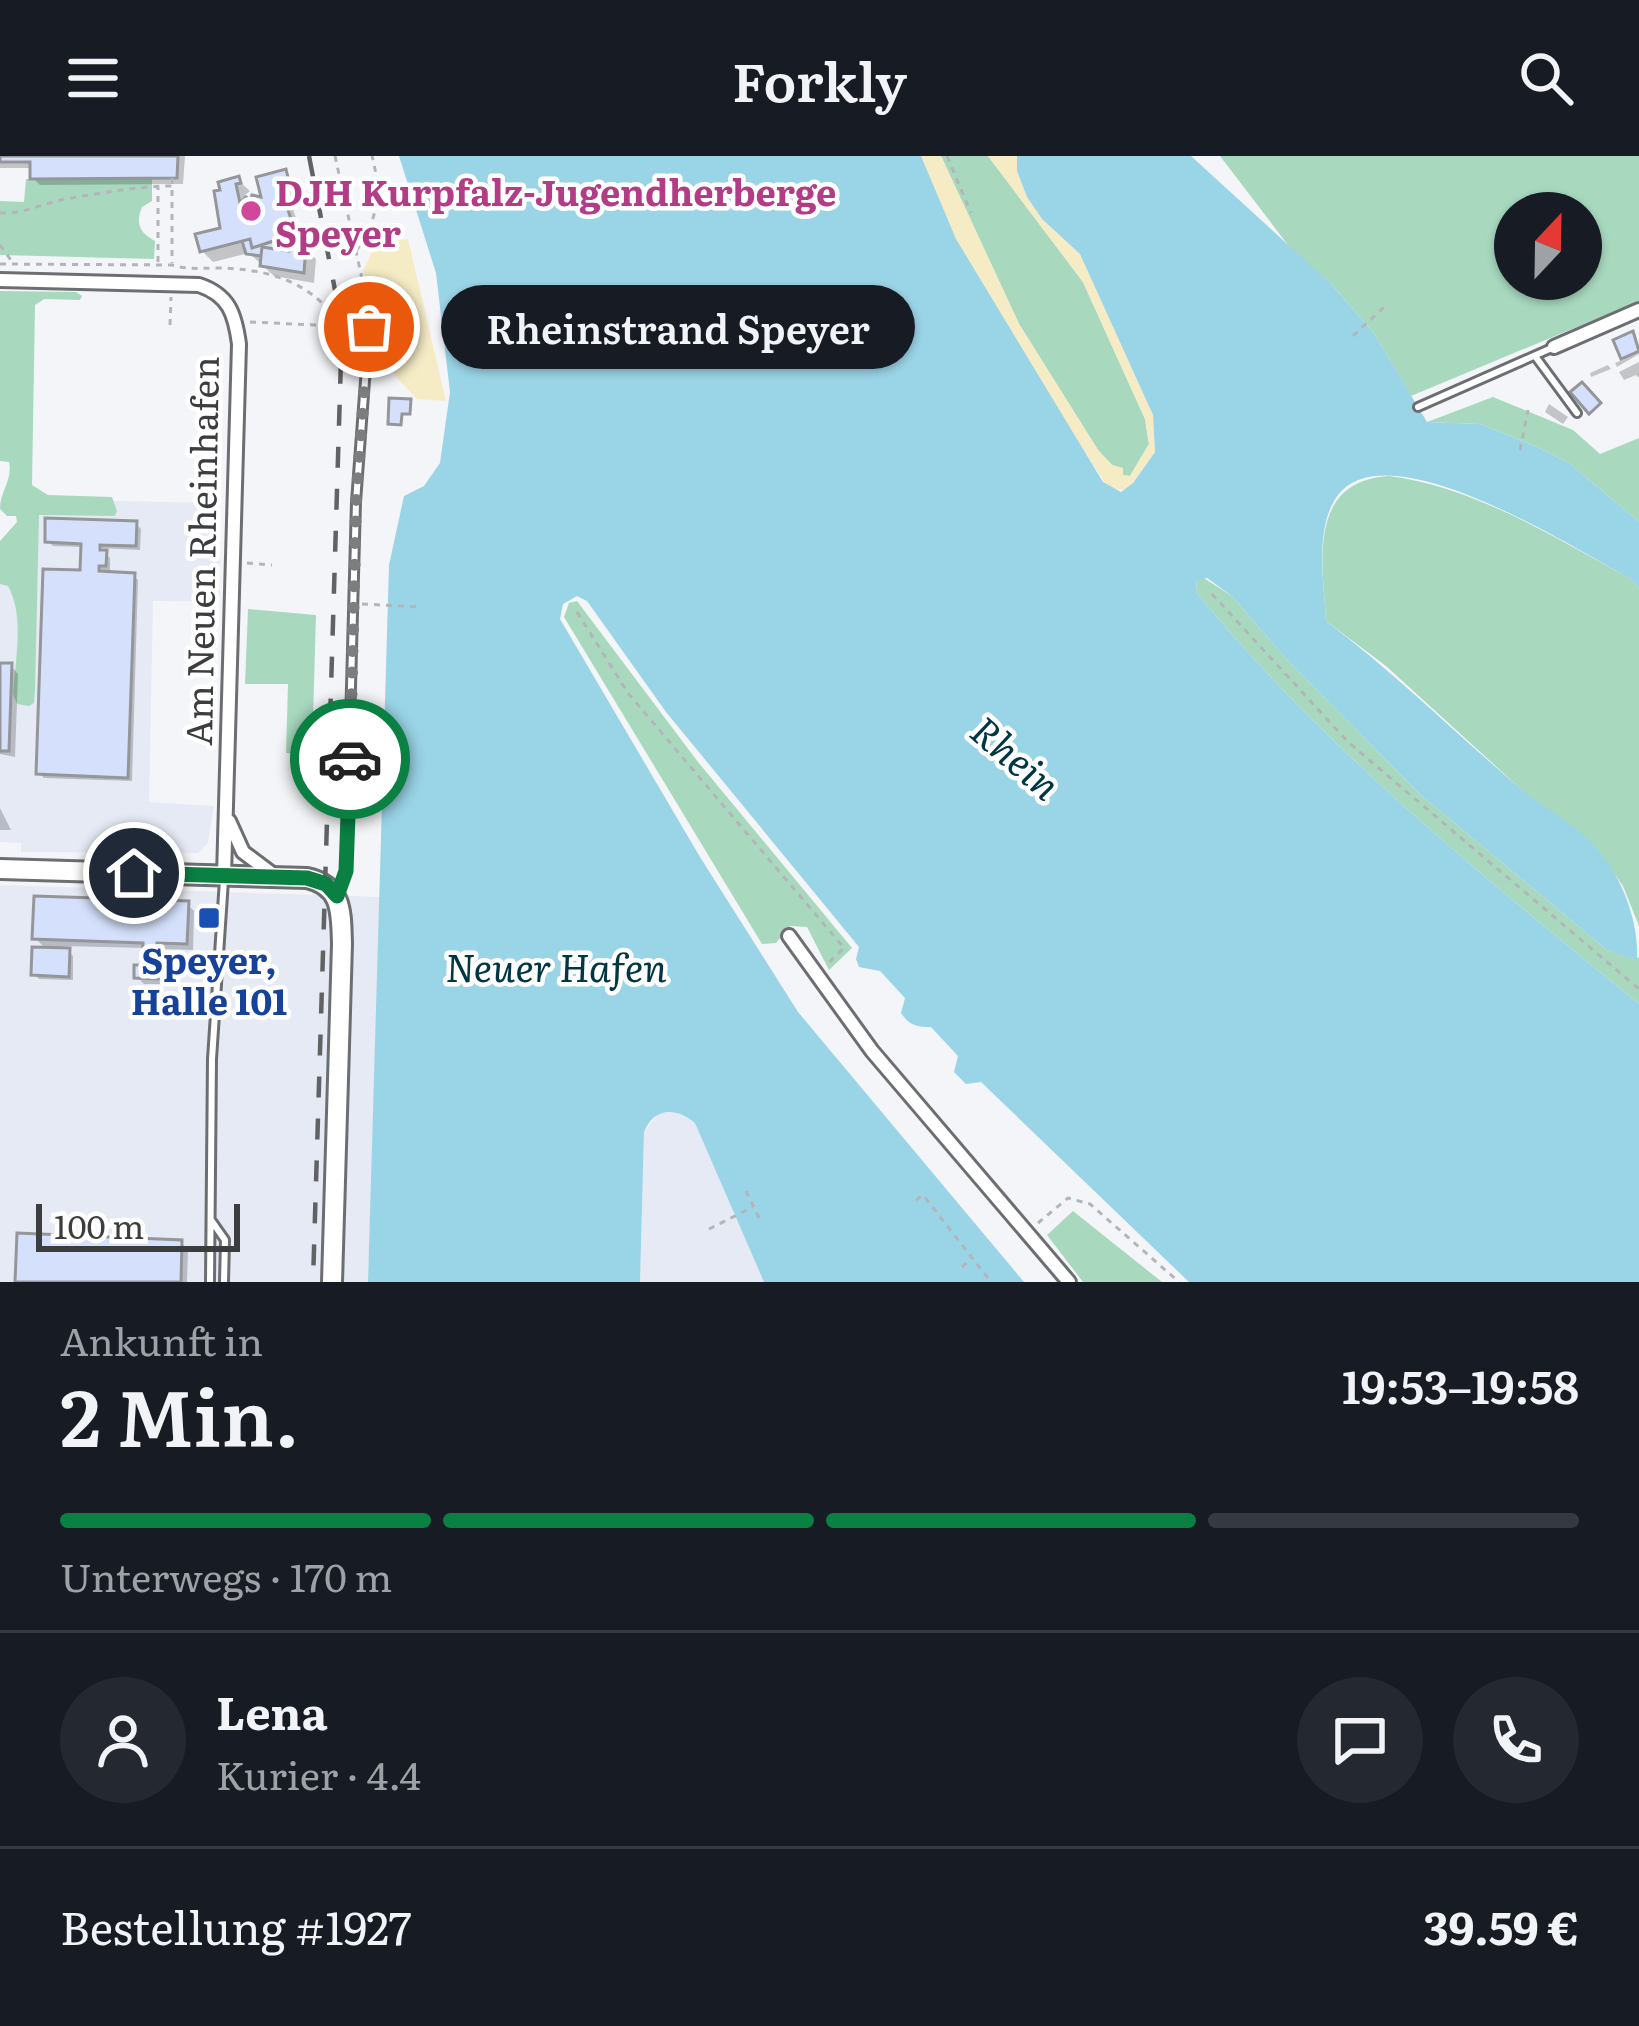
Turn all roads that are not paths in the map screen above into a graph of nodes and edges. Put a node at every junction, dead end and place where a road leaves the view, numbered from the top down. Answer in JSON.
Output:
{"nodes":[{"id":1,"x":0,"y":280,"type":"edge"},
{"id":2,"x":1639,"y":310,"type":"edge"},
{"id":3,"x":369,"y":327,"type":"road end"},
{"id":4,"x":1554,"y":347,"type":"joint"},
{"id":5,"x":1535,"y":356,"type":"junction"},
{"id":6,"x":1418,"y":407,"type":"dead end"},
{"id":7,"x":1577,"y":413,"type":"dead end"},
{"id":8,"x":226,"y":814,"type":"junction"},
{"id":9,"x":0,"y":869,"type":"edge"},
{"id":10,"x":224,"y":876,"type":"junction"},
{"id":11,"x":283,"y":878,"type":"junction"},
{"id":12,"x":337,"y":896,"type":"junction"},
{"id":13,"x":789,"y":936,"type":"dead end"},
{"id":14,"x":209,"y":1217,"type":"junction"},
{"id":15,"x":210,"y":1282,"type":"edge"},
{"id":16,"x":224,"y":1282,"type":"edge"},
{"id":17,"x":332,"y":1282,"type":"edge"},
{"id":18,"x":1069,"y":1282,"type":"edge"}],
"edges":[{"from":1,"to":8,"type":"street","name":"Am Neuen Rheinhafen"},
{"from":2,"to":4,"type":"street"},
{"from":3,"to":12,"type":"lane"},
{"from":4,"to":5,"type":"lane"},
{"from":5,"to":6,"type":"lane"},
{"from":5,"to":7,"type":"lane"},
{"from":8,"to":10,"type":"street","name":"Am Neuen Rheinhafen"},
{"from":8,"to":11,"type":"street"},
{"from":9,"to":10,"type":"street"},
{"from":10,"to":11,"type":"street"},
{"from":10,"to":14,"type":"lane"},
{"from":11,"to":12,"type":"street"},
{"from":12,"to":17,"type":"street"},
{"from":13,"to":18,"type":"street"},
{"from":14,"to":15,"type":"lane"},
{"from":14,"to":16,"type":"lane"}]}
